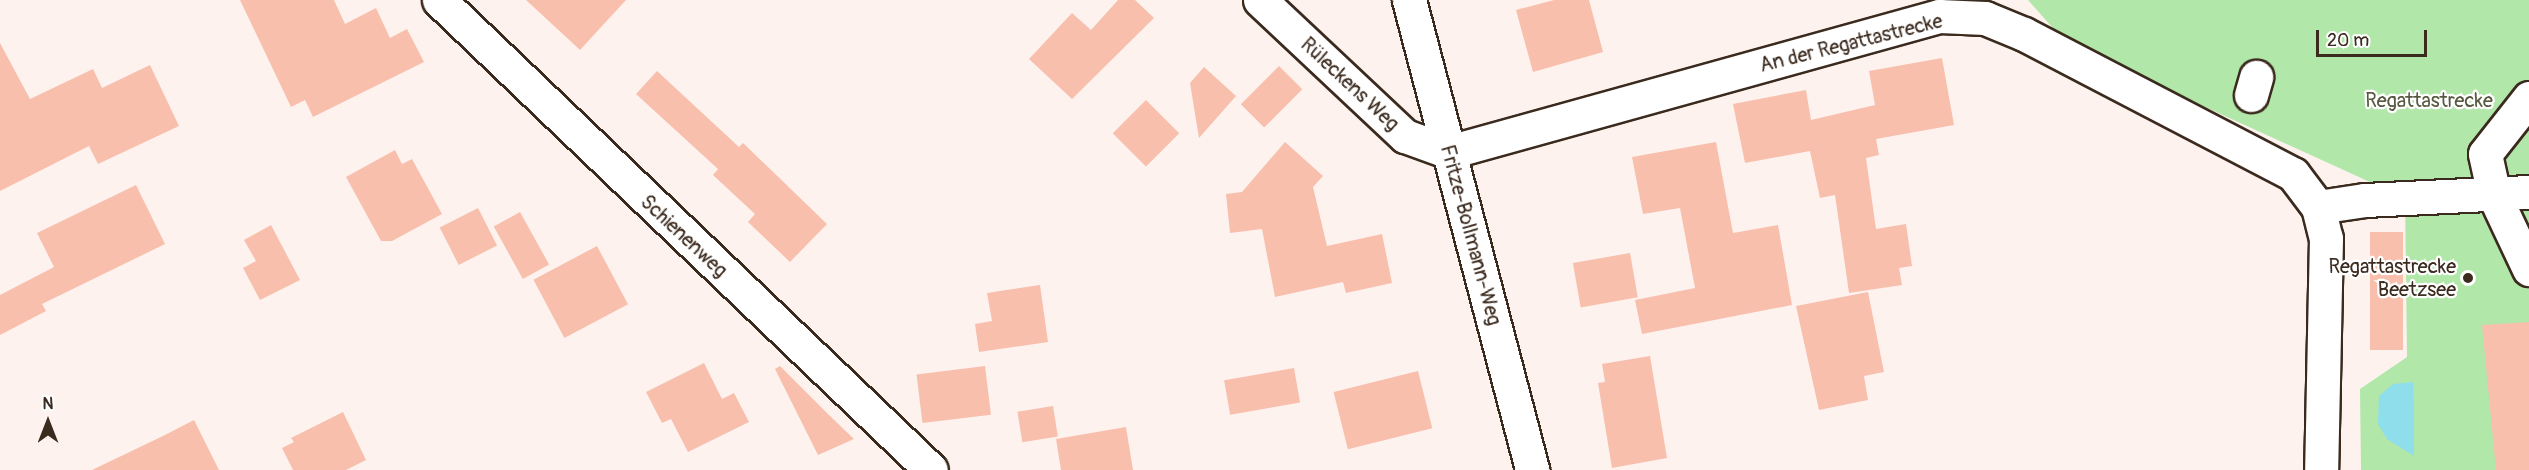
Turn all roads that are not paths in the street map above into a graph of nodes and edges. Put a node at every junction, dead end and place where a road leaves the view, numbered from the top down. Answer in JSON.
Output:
{"nodes":[{"id":1,"x":439,"y":0,"type":"edge"},
{"id":2,"x":1260,"y":0,"type":"edge"},
{"id":3,"x":1408,"y":0,"type":"edge"},
{"id":4,"x":2529,"y":98,"type":"edge"},
{"id":5,"x":1449,"y":152,"type":"junction"},
{"id":6,"x":2529,"y":192,"type":"edge"},
{"id":7,"x":2494,"y":195,"type":"junction"},
{"id":8,"x":2318,"y":207,"type":"junction"},
{"id":9,"x":2529,"y":269,"type":"edge"},
{"id":10,"x":931,"y":470,"type":"edge"},
{"id":11,"x":1532,"y":470,"type":"edge"},
{"id":12,"x":2321,"y":470,"type":"edge"}],
"edges":[{"from":1,"to":10,"type":"street","name":"Schienenweg"},
{"from":2,"to":5,"type":"street","name":"Rüleckens Weg"},
{"from":3,"to":5,"type":"street","name":"Fritze-Bollmann-Weg"},
{"from":4,"to":7,"type":"street"},
{"from":5,"to":8,"type":"street","name":"An der Regattastrecke"},
{"from":5,"to":11,"type":"street","name":"Fritze-Bollmann-Weg"},
{"from":6,"to":7,"type":"street"},
{"from":7,"to":8,"type":"street"},
{"from":7,"to":9,"type":"street"},
{"from":8,"to":12,"type":"street","name":"An der Regattastrecke"}]}
